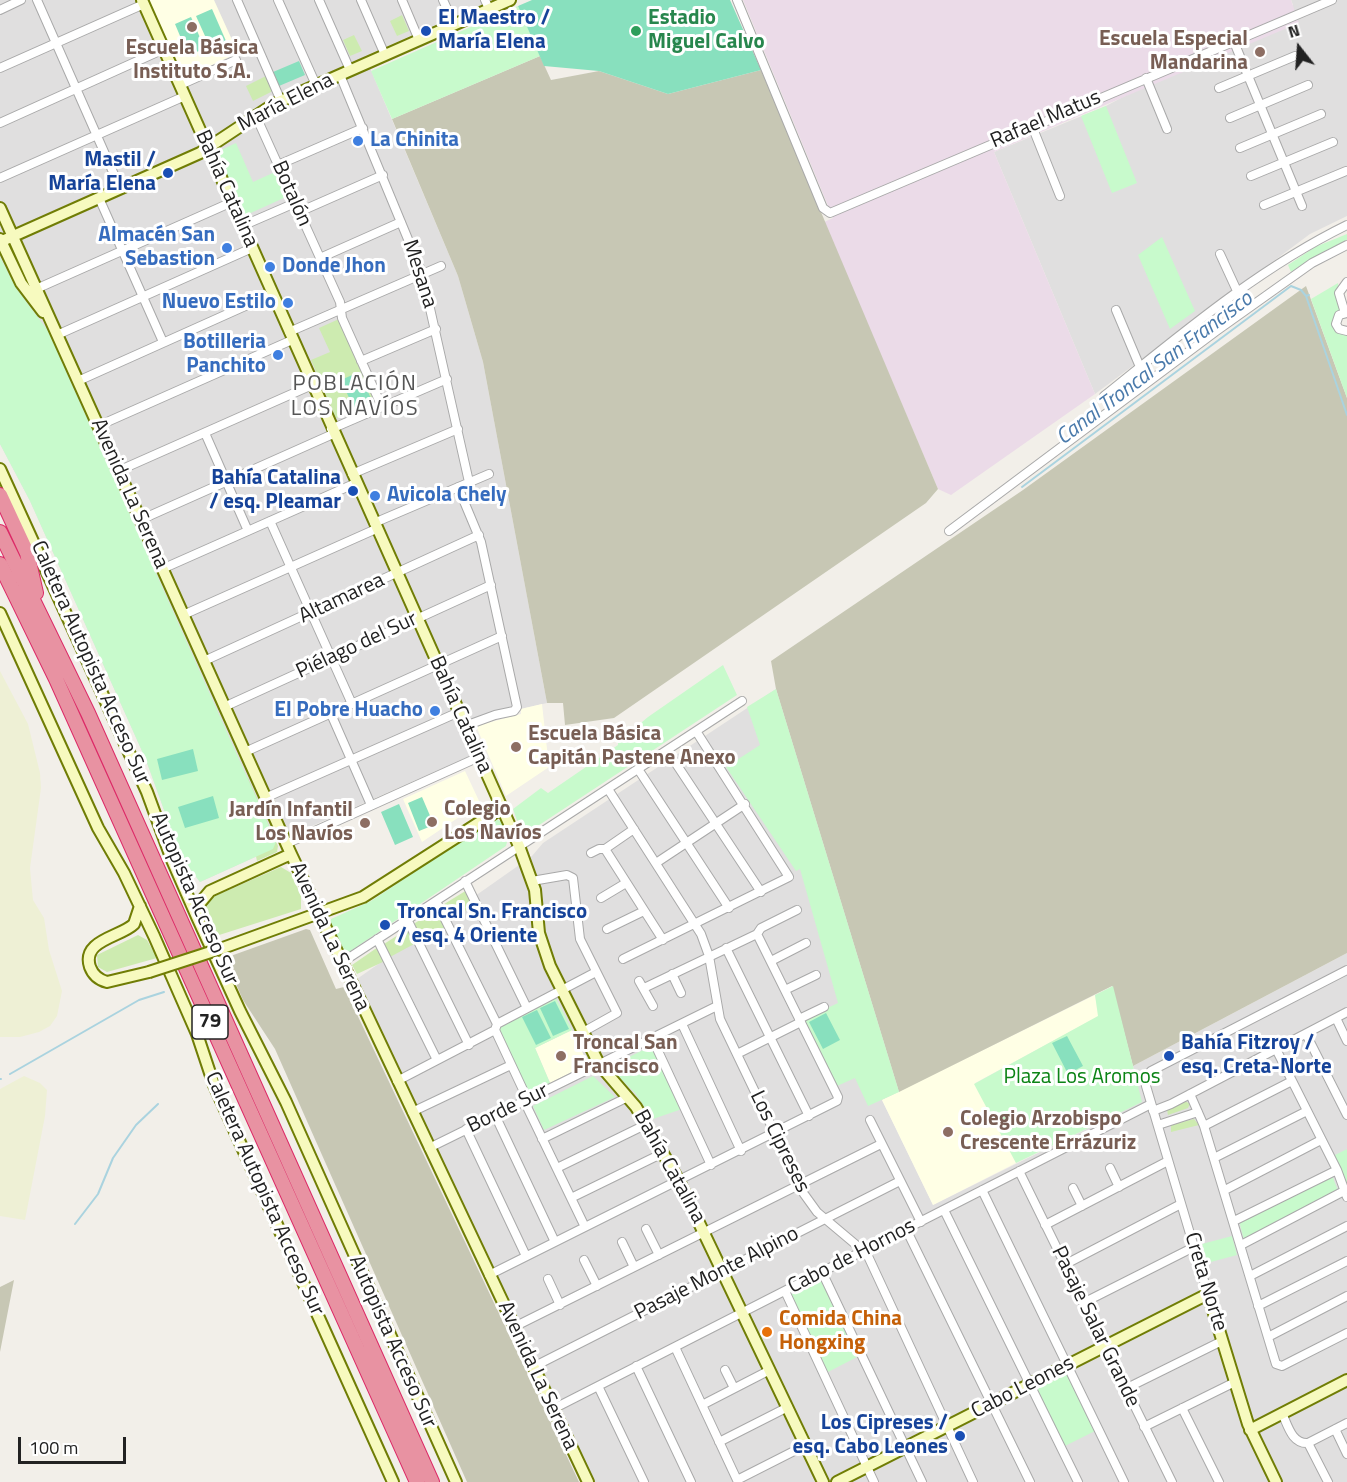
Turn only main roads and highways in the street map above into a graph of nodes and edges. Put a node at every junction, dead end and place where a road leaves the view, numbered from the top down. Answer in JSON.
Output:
{"nodes":[{"id":1,"x":0,"y":495,"type":"edge"},
{"id":2,"x":0,"y":532,"type":"edge"},
{"id":3,"x":0,"y":564,"type":"edge"},
{"id":4,"x":42,"y":615,"type":"junction"},
{"id":5,"x":417,"y":1482,"type":"edge"},
{"id":6,"x":432,"y":1482,"type":"edge"}],
"edges":[{"from":1,"to":4,"type":"highway"},
{"from":2,"to":4,"type":"highway","name":"Autopista Acceso Sur","number":"79"},
{"from":3,"to":5,"type":"highway","name":"Autopista Acceso Sur","number":"79"},
{"from":4,"to":6,"type":"highway","name":"Autopista Acceso Sur","number":"79"}]}
